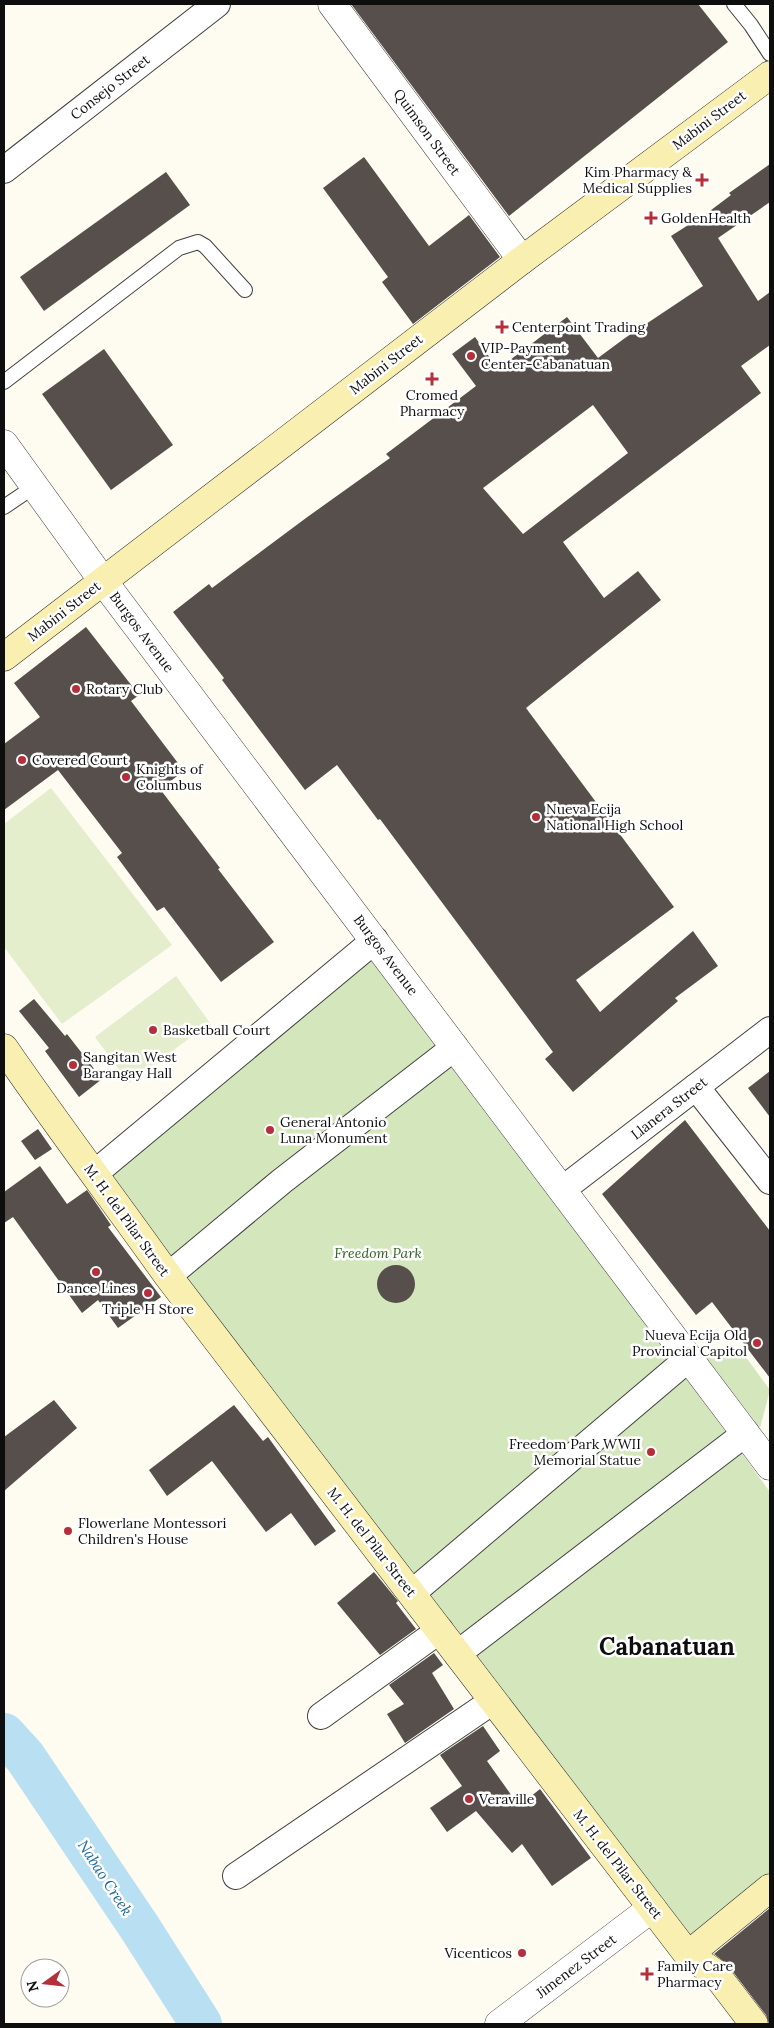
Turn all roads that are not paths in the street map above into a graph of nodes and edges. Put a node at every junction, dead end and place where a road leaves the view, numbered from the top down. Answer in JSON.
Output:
{"nodes":[{"id":1,"x":217,"y":4,"type":"edge"},
{"id":2,"x":332,"y":4,"type":"edge"},
{"id":3,"x":734,"y":4,"type":"edge"},
{"id":4,"x":770,"y":54,"type":"edge"},
{"id":5,"x":770,"y":75,"type":"edge"},
{"id":6,"x":4,"y":170,"type":"edge"},
{"id":7,"x":522,"y":260,"type":"junction"},
{"id":8,"x":245,"y":290,"type":"dead end"},
{"id":9,"x":4,"y":382,"type":"edge"},
{"id":10,"x":4,"y":444,"type":"edge"},
{"id":11,"x":34,"y":486,"type":"junction"},
{"id":12,"x":4,"y":507,"type":"edge"},
{"id":13,"x":104,"y":581,"type":"junction"},
{"id":14,"x":4,"y":657,"type":"edge"},
{"id":15,"x":375,"y":940,"type":"junction"},
{"id":16,"x":770,"y":1030,"type":"edge"},
{"id":17,"x":455,"y":1047,"type":"junction"},
{"id":18,"x":4,"y":1048,"type":"edge"},
{"id":19,"x":696,"y":1087,"type":"junction"},
{"id":20,"x":95,"y":1173,"type":"junction"},
{"id":21,"x":770,"y":1181,"type":"edge"},
{"id":22,"x":567,"y":1186,"type":"dead end"},
{"id":23,"x":168,"y":1276,"type":"junction"},
{"id":24,"x":689,"y":1358,"type":"junction"},
{"id":25,"x":746,"y":1433,"type":"junction"},
{"id":26,"x":770,"y":1466,"type":"edge"},
{"id":27,"x":412,"y":1593,"type":"junction"},
{"id":28,"x":440,"y":1630,"type":"junction"},
{"id":29,"x":457,"y":1654,"type":"junction"},
{"id":30,"x":493,"y":1701,"type":"junction"},
{"id":31,"x":322,"y":1716,"type":"dead end"},
{"id":32,"x":236,"y":1876,"type":"dead end"},
{"id":33,"x":770,"y":1888,"type":"edge"},
{"id":34,"x":652,"y":1908,"type":"junction"},
{"id":35,"x":688,"y":1955,"type":"junction"},
{"id":36,"x":500,"y":2024,"type":"edge"},
{"id":37,"x":754,"y":2024,"type":"edge"}],
"edges":[{"from":1,"to":6,"type":"street","name":"Consejo Street"},
{"from":2,"to":7,"type":"street","name":"Quimson Street"},
{"from":3,"to":4,"type":"lane"},
{"from":5,"to":7,"type":"main road","name":"Mabini Street"},
{"from":7,"to":13,"type":"main road","name":"Mabini Street"},
{"from":8,"to":9,"type":"lane"},
{"from":10,"to":11,"type":"street","name":"Burgos Avenue"},
{"from":11,"to":12,"type":"lane"},
{"from":11,"to":13,"type":"street","name":"Burgos Avenue"},
{"from":13,"to":14,"type":"main road","name":"Mabini Street"},
{"from":13,"to":15,"type":"street","name":"Burgos Avenue"},
{"from":15,"to":17,"type":"street","name":"Burgos Avenue"},
{"from":15,"to":20,"type":"street"},
{"from":16,"to":19,"type":"street","name":"Llanera Street"},
{"from":17,"to":23,"type":"street"},
{"from":17,"to":24,"type":"street","name":"Burgos Avenue"},
{"from":18,"to":20,"type":"main road","name":"M. H. del Pilar Street"},
{"from":19,"to":21,"type":"street"},
{"from":19,"to":22,"type":"street","name":"Llanera Street"},
{"from":20,"to":23,"type":"main road","name":"M. H. del Pilar Street"},
{"from":23,"to":27,"type":"main road","name":"M. H. del Pilar Street"},
{"from":24,"to":25,"type":"street","name":"Burgos Avenue"},
{"from":24,"to":27,"type":"street"},
{"from":25,"to":26,"type":"street","name":"Burgos Avenue"},
{"from":25,"to":29,"type":"street"},
{"from":27,"to":28,"type":"main road","name":"M. H. del Pilar Street"},
{"from":28,"to":29,"type":"main road","name":"M. H. del Pilar Street"},
{"from":28,"to":31,"type":"street"},
{"from":29,"to":30,"type":"main road","name":"M. H. del Pilar Street"},
{"from":30,"to":32,"type":"street"},
{"from":30,"to":34,"type":"main road","name":"M. H. del Pilar Street"},
{"from":33,"to":35,"type":"main road"},
{"from":34,"to":35,"type":"main road","name":"M. H. del Pilar Street"},
{"from":34,"to":36,"type":"street","name":"Jimenez Street"},
{"from":35,"to":37,"type":"main road","name":"M. H. del Pilar Street"}]}
